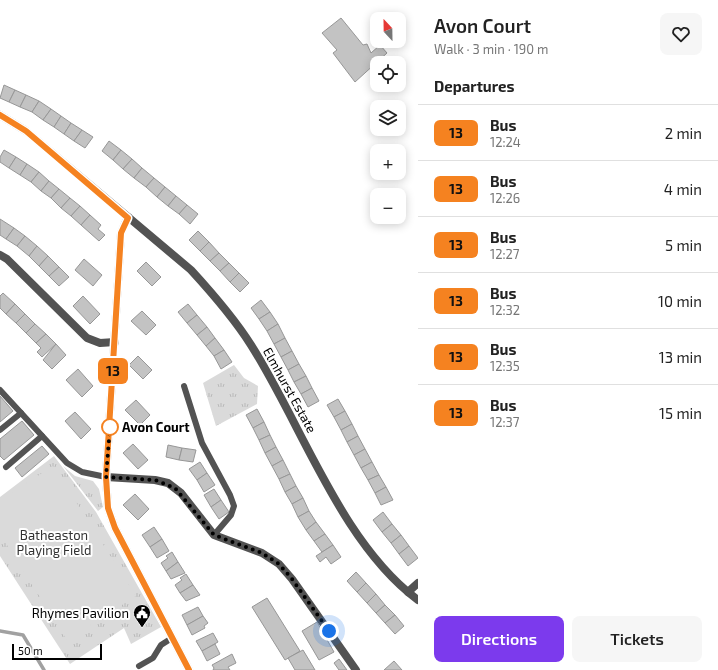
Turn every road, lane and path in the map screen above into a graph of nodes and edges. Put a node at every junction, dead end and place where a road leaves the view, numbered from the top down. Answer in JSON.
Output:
{"nodes":[{"id":1,"x":0,"y":115,"type":"edge"},
{"id":2,"x":128,"y":218,"type":"junction"},
{"id":3,"x":0,"y":255,"type":"edge"},
{"id":4,"x":115,"y":342,"type":"junction"},
{"id":5,"x":184,"y":386,"type":"dead end"},
{"id":6,"x":0,"y":390,"type":"edge"},
{"id":7,"x":21,"y":413,"type":"junction"},
{"id":8,"x":0,"y":430,"type":"edge"},
{"id":9,"x":42,"y":436,"type":"junction"},
{"id":10,"x":6,"y":467,"type":"dead end"},
{"id":11,"x":106,"y":477,"type":"junction"},
{"id":12,"x":214,"y":535,"type":"junction"},
{"id":13,"x":418,"y":583,"type":"edge"},
{"id":14,"x":408,"y":592,"type":"junction"},
{"id":15,"x":418,"y":600,"type":"edge"},
{"id":16,"x":172,"y":638,"type":"junction"},
{"id":17,"x":139,"y":666,"type":"dead end"},
{"id":18,"x":189,"y":670,"type":"edge"},
{"id":19,"x":356,"y":670,"type":"edge"}],
"edges":[{"from":1,"to":2,"type":"street","name":"Elmhurst Estate"},
{"from":2,"to":4,"type":"street"},
{"from":2,"to":14,"type":"street","name":"Elmhurst Estate"},
{"from":3,"to":4,"type":"street"},
{"from":4,"to":11,"type":"street"},
{"from":5,"to":12,"type":"lane"},
{"from":6,"to":7,"type":"lane"},
{"from":7,"to":8,"type":"lane"},
{"from":7,"to":9,"type":"lane"},
{"from":9,"to":10,"type":"lane"},
{"from":9,"to":11,"type":"lane"},
{"from":11,"to":12,"type":"street"},
{"from":11,"to":16,"type":"street"},
{"from":12,"to":19,"type":"street"},
{"from":13,"to":14,"type":"street"},
{"from":14,"to":15,"type":"street","name":"Elmhurst Estate"},
{"from":16,"to":17,"type":"lane"},
{"from":16,"to":18,"type":"street"}]}
